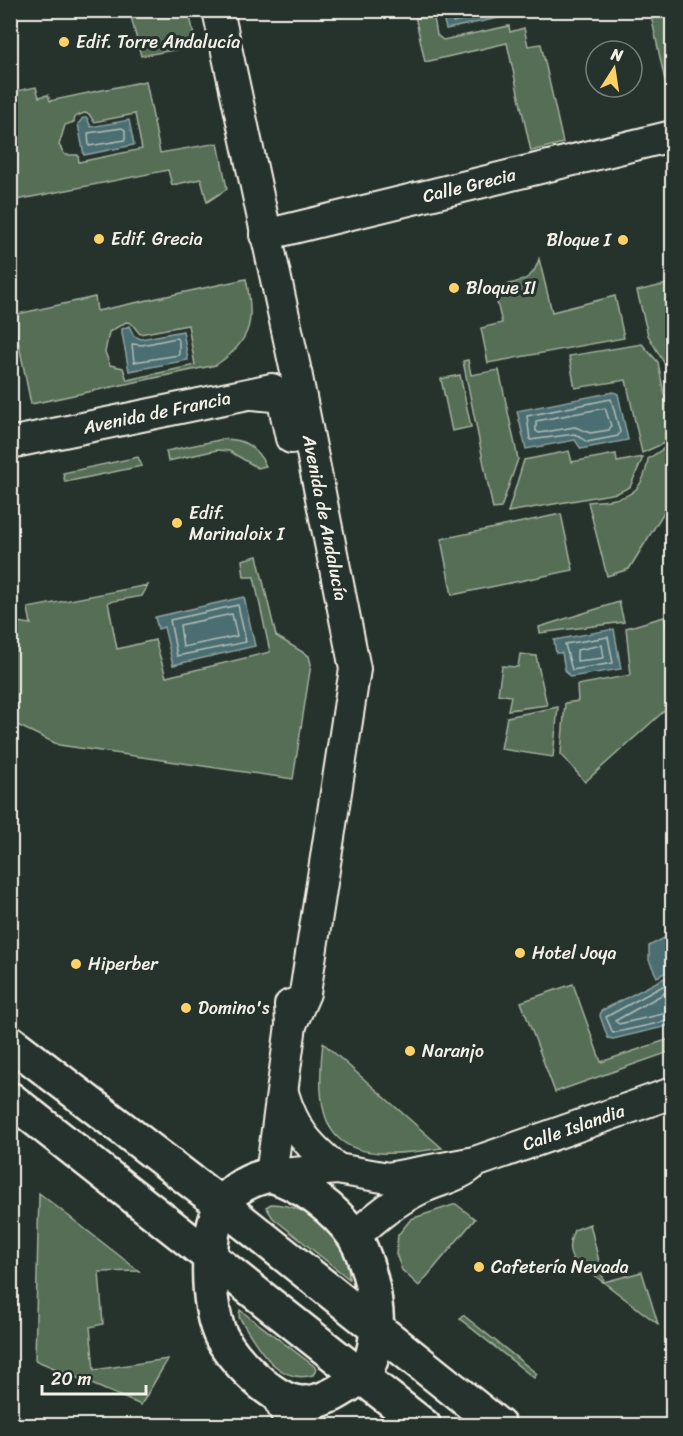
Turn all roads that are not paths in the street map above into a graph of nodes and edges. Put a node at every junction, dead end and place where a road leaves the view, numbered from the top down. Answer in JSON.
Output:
{"nodes":[{"id":1,"x":218,"y":10,"type":"edge"},
{"id":2,"x":672,"y":136,"type":"edge"},
{"id":3,"x":265,"y":235,"type":"junction"},
{"id":4,"x":296,"y":372,"type":"junction"},
{"id":5,"x":252,"y":394,"type":"junction"},
{"id":6,"x":10,"y":443,"type":"edge"},
{"id":7,"x":291,"y":1025,"type":"junction"},
{"id":8,"x":10,"y":1042,"type":"edge"},
{"id":9,"x":282,"y":1088,"type":"junction"},
{"id":10,"x":672,"y":1093,"type":"edge"},
{"id":11,"x":10,"y":1099,"type":"edge"},
{"id":12,"x":475,"y":1162,"type":"junction"},
{"id":13,"x":338,"y":1169,"type":"junction"},
{"id":14,"x":271,"y":1175,"type":"junction"},
{"id":15,"x":222,"y":1204,"type":"junction"},
{"id":16,"x":354,"y":1237,"type":"junction"},
{"id":17,"x":210,"y":1257,"type":"junction"},
{"id":18,"x":377,"y":1329,"type":"junction"},
{"id":19,"x":362,"y":1377,"type":"junction"},
{"id":20,"x":276,"y":1395,"type":"junction"},
{"id":21,"x":293,"y":1425,"type":"edge"},
{"id":22,"x":424,"y":1425,"type":"edge"},
{"id":23,"x":499,"y":1425,"type":"edge"}],
"edges":[{"from":1,"to":3,"type":"street","name":"Avenida de Andalucía"},
{"from":2,"to":3,"type":"street","name":"Calle Grecia"},
{"from":3,"to":4,"type":"street","name":"Avenida de Andalucía"},
{"from":4,"to":5,"type":"street","name":"Avenida de Francia"},
{"from":4,"to":7,"type":"street","name":"Avenida de Andalucía"},
{"from":5,"to":6,"type":"street","name":"Avenida de Francia"},
{"from":5,"to":7,"type":"street","name":"Avenida de Andalucía"},
{"from":7,"to":9,"type":"street","name":"Avenida de Andalucía"},
{"from":8,"to":15,"type":"main road"},
{"from":9,"to":13,"type":"street"},
{"from":9,"to":14,"type":"street","name":"Avenida de Andalucía"},
{"from":10,"to":12,"type":"street","name":"Calle Islandia"},
{"from":11,"to":17,"type":"main road"},
{"from":12,"to":13,"type":"street","name":"Calle Islandia"},
{"from":12,"to":16,"type":"street","name":"Calle Islandia"},
{"from":13,"to":14,"type":"street","name":"Calle Islandia"},
{"from":14,"to":15,"type":"main road"},
{"from":14,"to":16,"type":"main road"},
{"from":15,"to":17,"type":"main road"},
{"from":15,"to":18,"type":"main road"},
{"from":16,"to":18,"type":"main road"},
{"from":17,"to":19,"type":"main road"},
{"from":17,"to":20,"type":"main road"},
{"from":18,"to":19,"type":"main road"},
{"from":18,"to":23,"type":"main road"},
{"from":19,"to":20,"type":"main road"},
{"from":19,"to":22,"type":"main road"},
{"from":20,"to":21,"type":"street"}]}
